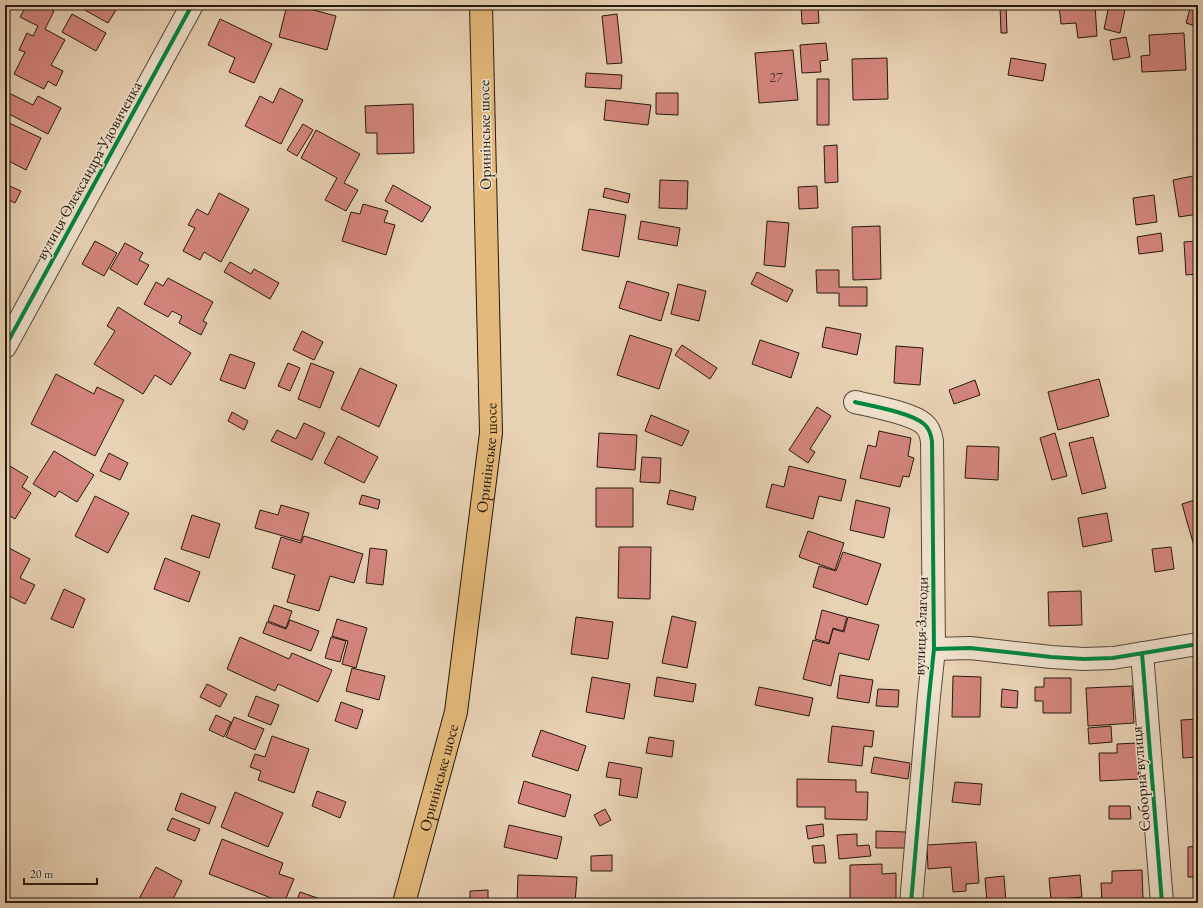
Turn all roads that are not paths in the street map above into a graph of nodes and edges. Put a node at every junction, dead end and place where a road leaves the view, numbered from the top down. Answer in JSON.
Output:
{"nodes":[{"id":1,"x":192,"y":5,"type":"edge"},
{"id":2,"x":480,"y":5,"type":"edge"},
{"id":3,"x":5,"y":347,"type":"edge"},
{"id":4,"x":855,"y":402,"type":"dead end"},
{"id":5,"x":1198,"y":644,"type":"edge"},
{"id":6,"x":934,"y":649,"type":"junction"},
{"id":7,"x":1142,"y":653,"type":"junction"},
{"id":8,"x":404,"y":903,"type":"edge"},
{"id":9,"x":911,"y":903,"type":"edge"},
{"id":10,"x":1162,"y":903,"type":"edge"}],
"edges":[{"from":1,"to":3,"type":"street","name":"вулиця Олександра Удовиченка"},
{"from":2,"to":8,"type":"main road","name":"Оринінське шосе"},
{"from":4,"to":6,"type":"street","name":"вулиця Злагоди"},
{"from":5,"to":7,"type":"street"},
{"from":6,"to":7,"type":"street"},
{"from":6,"to":9,"type":"street","name":"вулиця Злагоди"},
{"from":7,"to":10,"type":"street","name":"Соборна вулиця"}]}
